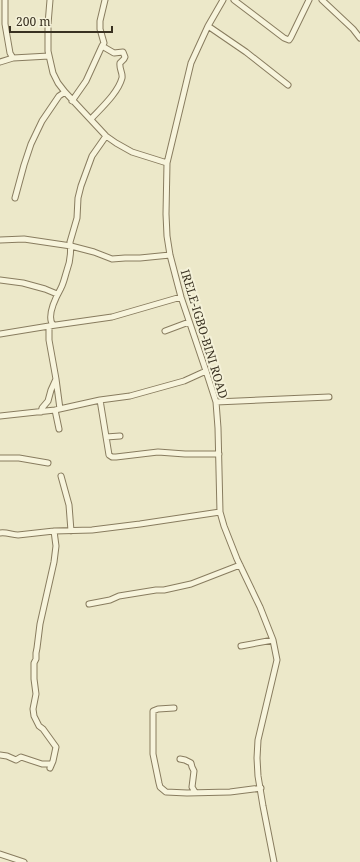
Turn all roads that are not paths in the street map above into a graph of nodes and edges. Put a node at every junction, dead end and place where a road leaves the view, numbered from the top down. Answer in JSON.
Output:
{"nodes":[{"id":1,"x":4,"y":0,"type":"edge"},
{"id":2,"x":50,"y":0,"type":"edge"},
{"id":3,"x":105,"y":0,"type":"edge"},
{"id":4,"x":223,"y":0,"type":"edge"},
{"id":5,"x":234,"y":0,"type":"edge"},
{"id":6,"x":310,"y":0,"type":"edge"},
{"id":7,"x":322,"y":0,"type":"edge"},
{"id":8,"x":208,"y":26,"type":"junction"},
{"id":9,"x":360,"y":38,"type":"edge"},
{"id":10,"x":102,"y":46,"type":"junction"},
{"id":11,"x":49,"y":56,"type":"junction"},
{"id":12,"x":13,"y":58,"type":"junction"},
{"id":13,"x":0,"y":62,"type":"edge"},
{"id":14,"x":288,"y":85,"type":"dead end"},
{"id":15,"x":65,"y":92,"type":"junction"},
{"id":16,"x":72,"y":101,"type":"junction"},
{"id":17,"x":91,"y":119,"type":"junction"},
{"id":18,"x":106,"y":136,"type":"junction"},
{"id":19,"x":167,"y":163,"type":"junction"},
{"id":20,"x":15,"y":198,"type":"dead end"},
{"id":21,"x":0,"y":240,"type":"edge"},
{"id":22,"x":71,"y":246,"type":"junction"},
{"id":23,"x":170,"y":255,"type":"junction"},
{"id":24,"x":0,"y":280,"type":"edge"},
{"id":25,"x":57,"y":294,"type":"junction"},
{"id":26,"x":181,"y":297,"type":"junction"},
{"id":27,"x":189,"y":322,"type":"junction"},
{"id":28,"x":51,"y":326,"type":"junction"},
{"id":29,"x":165,"y":331,"type":"dead end"},
{"id":30,"x":0,"y":334,"type":"edge"},
{"id":31,"x":206,"y":371,"type":"junction"},
{"id":32,"x":56,"y":379,"type":"junction"},
{"id":33,"x":329,"y":397,"type":"dead end"},
{"id":34,"x":100,"y":400,"type":"junction"},
{"id":35,"x":216,"y":402,"type":"junction"},
{"id":36,"x":58,"y":410,"type":"junction"},
{"id":37,"x":41,"y":412,"type":"junction"},
{"id":38,"x":0,"y":416,"type":"edge"},
{"id":39,"x":59,"y":429,"type":"dead end"},
{"id":40,"x":120,"y":436,"type":"dead end"},
{"id":41,"x":106,"y":437,"type":"junction"},
{"id":42,"x":219,"y":454,"type":"junction"},
{"id":43,"x":0,"y":458,"type":"edge"},
{"id":44,"x":48,"y":463,"type":"dead end"},
{"id":45,"x":61,"y":476,"type":"dead end"},
{"id":46,"x":220,"y":512,"type":"junction"},
{"id":47,"x":54,"y":531,"type":"junction"},
{"id":48,"x":71,"y":531,"type":"junction"},
{"id":49,"x":0,"y":533,"type":"edge"},
{"id":50,"x":240,"y":565,"type":"junction"},
{"id":51,"x":89,"y":604,"type":"dead end"},
{"id":52,"x":273,"y":640,"type":"junction"},
{"id":53,"x":241,"y":646,"type":"dead end"},
{"id":54,"x":174,"y":708,"type":"dead end"},
{"id":55,"x":0,"y":755,"type":"edge"},
{"id":56,"x":180,"y":759,"type":"dead end"},
{"id":57,"x":261,"y":788,"type":"junction"},
{"id":58,"x":195,"y":792,"type":"junction"},
{"id":59,"x":0,"y":854,"type":"edge"},
{"id":60,"x":24,"y":862,"type":"edge"},
{"id":61,"x":274,"y":862,"type":"edge"}],
"edges":[{"from":1,"to":12,"type":"street"},
{"from":2,"to":11,"type":"street"},
{"from":3,"to":10,"type":"street"},
{"from":4,"to":8,"type":"street","name":"IRELE-IGBO-BINI ROAD"},
{"from":5,"to":6,"type":"street"},
{"from":7,"to":9,"type":"street"},
{"from":8,"to":14,"type":"street"},
{"from":8,"to":19,"type":"street","name":"IRELE-IGBO-BINI ROAD"},
{"from":10,"to":16,"type":"street"},
{"from":10,"to":17,"type":"street"},
{"from":11,"to":12,"type":"street"},
{"from":11,"to":15,"type":"street"},
{"from":12,"to":13,"type":"street"},
{"from":15,"to":16,"type":"street"},
{"from":15,"to":20,"type":"street"},
{"from":16,"to":17,"type":"street"},
{"from":17,"to":18,"type":"street"},
{"from":18,"to":19,"type":"street"},
{"from":18,"to":22,"type":"street"},
{"from":19,"to":23,"type":"street","name":"IRELE-IGBO-BINI ROAD"},
{"from":21,"to":22,"type":"street"},
{"from":22,"to":23,"type":"street"},
{"from":22,"to":25,"type":"street"},
{"from":23,"to":26,"type":"street","name":"IRELE-IGBO-BINI ROAD"},
{"from":24,"to":25,"type":"street"},
{"from":25,"to":28,"type":"street"},
{"from":26,"to":27,"type":"street","name":"IRELE-IGBO-BINI ROAD"},
{"from":26,"to":28,"type":"street"},
{"from":27,"to":29,"type":"street"},
{"from":27,"to":31,"type":"street","name":"IRELE-IGBO-BINI ROAD"},
{"from":28,"to":30,"type":"street"},
{"from":28,"to":32,"type":"street"},
{"from":31,"to":34,"type":"street"},
{"from":31,"to":35,"type":"street","name":"IRELE-IGBO-BINI ROAD"},
{"from":32,"to":36,"type":"street"},
{"from":32,"to":37,"type":"street"},
{"from":33,"to":35,"type":"street"},
{"from":34,"to":36,"type":"street"},
{"from":34,"to":41,"type":"street"},
{"from":35,"to":42,"type":"street","name":"IRELE-IGBO-BINI ROAD"},
{"from":36,"to":37,"type":"street"},
{"from":36,"to":39,"type":"street"},
{"from":37,"to":38,"type":"street"},
{"from":40,"to":41,"type":"street"},
{"from":41,"to":42,"type":"street"},
{"from":42,"to":46,"type":"street","name":"IRELE-IGBO-BINI ROAD"},
{"from":43,"to":44,"type":"street"},
{"from":45,"to":48,"type":"street"},
{"from":46,"to":48,"type":"street"},
{"from":46,"to":50,"type":"street","name":"IRELE-IGBO-BINI ROAD"},
{"from":47,"to":48,"type":"street"},
{"from":47,"to":49,"type":"street"},
{"from":47,"to":55,"type":"street"},
{"from":50,"to":51,"type":"street"},
{"from":50,"to":52,"type":"street","name":"IRELE-IGBO-BINI ROAD"},
{"from":52,"to":53,"type":"street"},
{"from":52,"to":57,"type":"street","name":"IRELE-IGBO-BINI ROAD"},
{"from":54,"to":58,"type":"street"},
{"from":56,"to":58,"type":"street"},
{"from":57,"to":58,"type":"street"},
{"from":57,"to":61,"type":"street","name":"IRELE-IGBO-BINI ROAD"},
{"from":59,"to":60,"type":"street"}]}
